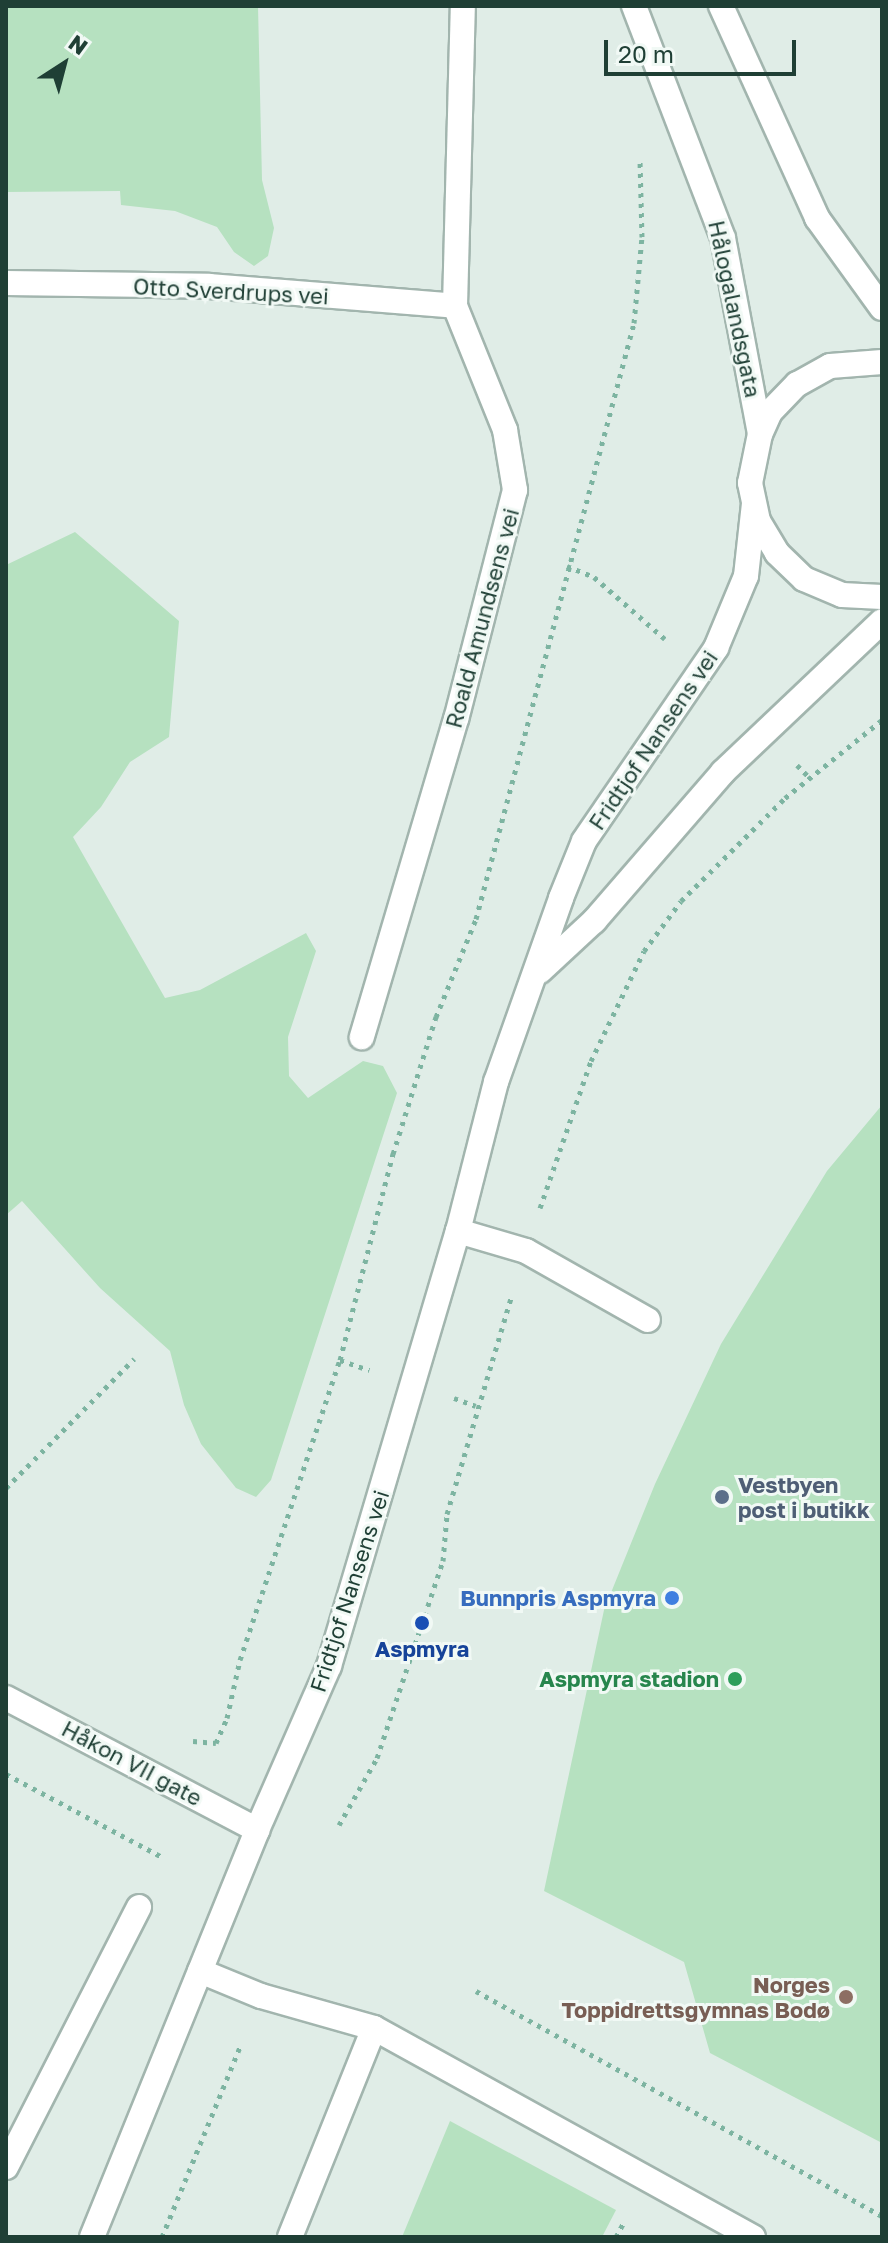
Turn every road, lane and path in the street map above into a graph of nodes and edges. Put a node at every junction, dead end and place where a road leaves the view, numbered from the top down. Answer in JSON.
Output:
{"nodes":[{"id":1,"x":463,"y":6,"type":"edge"},
{"id":2,"x":634,"y":6,"type":"edge"},
{"id":3,"x":721,"y":6,"type":"edge"},
{"id":4,"x":639,"y":151,"type":"dead end"},
{"id":5,"x":6,"y":283,"type":"edge"},
{"id":6,"x":455,"y":306,"type":"junction"},
{"id":7,"x":882,"y":308,"type":"edge"},
{"id":8,"x":882,"y":362,"type":"edge"},
{"id":9,"x":760,"y":434,"type":"junction"},
{"id":10,"x":754,"y":504,"type":"junction"},
{"id":11,"x":567,"y":566,"type":"junction"},
{"id":12,"x":882,"y":597,"type":"edge"},
{"id":13,"x":882,"y":621,"type":"edge"},
{"id":14,"x":676,"y":648,"type":"dead end"},
{"id":15,"x":882,"y":720,"type":"edge"},
{"id":16,"x":791,"y":758,"type":"dead end"},
{"id":17,"x":810,"y":778,"type":"junction"},
{"id":18,"x":539,"y":972,"type":"junction"},
{"id":19,"x":362,"y":1037,"type":"dead end"},
{"id":20,"x":458,"y":1231,"type":"junction"},
{"id":21,"x":526,"y":1251,"type":"junction"},
{"id":22,"x":648,"y":1320,"type":"dead end"},
{"id":23,"x":134,"y":1359,"type":"dead end"},
{"id":24,"x":340,"y":1360,"type":"junction"},
{"id":25,"x":377,"y":1372,"type":"dead end"},
{"id":26,"x":451,"y":1397,"type":"dead end"},
{"id":27,"x":476,"y":1406,"type":"junction"},
{"id":28,"x":6,"y":1488,"type":"edge"},
{"id":29,"x":6,"y":1698,"type":"edge"},
{"id":30,"x":216,"y":1743,"type":"dead end"},
{"id":31,"x":6,"y":1774,"type":"edge"},
{"id":32,"x":339,"y":1825,"type":"dead end"},
{"id":33,"x":257,"y":1830,"type":"junction"},
{"id":34,"x":164,"y":1858,"type":"dead end"},
{"id":35,"x":139,"y":1907,"type":"dead end"},
{"id":36,"x":200,"y":1971,"type":"junction"},
{"id":37,"x":476,"y":1991,"type":"dead end"},
{"id":38,"x":374,"y":2028,"type":"junction"},
{"id":39,"x":240,"y":2047,"type":"dead end"},
{"id":40,"x":6,"y":2167,"type":"edge"},
{"id":41,"x":882,"y":2216,"type":"edge"},
{"id":42,"x":92,"y":2237,"type":"edge"},
{"id":43,"x":162,"y":2237,"type":"edge"},
{"id":44,"x":290,"y":2237,"type":"edge"},
{"id":45,"x":753,"y":2237,"type":"edge"}],
"edges":[{"from":1,"to":6,"type":"street","name":"Roald Amundsens vei"},
{"from":2,"to":9,"type":"street","name":"Hålogalandsgata"},
{"from":3,"to":7,"type":"street"},
{"from":4,"to":11,"type":"path"},
{"from":5,"to":6,"type":"street","name":"Otto Sverdrups vei"},
{"from":6,"to":19,"type":"street","name":"Roald Amundsens vei"},
{"from":8,"to":9,"type":"street","name":"Hålogalandsgata"},
{"from":9,"to":10,"type":"street","name":"Hålogalandsgata"},
{"from":10,"to":12,"type":"street","name":"Hålogalandsgata"},
{"from":10,"to":18,"type":"street","name":"Fridtjof Nansens vei"},
{"from":11,"to":14,"type":"path"},
{"from":11,"to":24,"type":"path"},
{"from":13,"to":18,"type":"street","name":"Fridtjof Nansens vei"},
{"from":15,"to":17,"type":"path"},
{"from":16,"to":17,"type":"path"},
{"from":17,"to":21,"type":"path"},
{"from":18,"to":20,"type":"street","name":"Fridtjof Nansens vei"},
{"from":20,"to":21,"type":"street"},
{"from":20,"to":33,"type":"street","name":"Fridtjof Nansens vei"},
{"from":21,"to":22,"type":"street"},
{"from":21,"to":27,"type":"path"},
{"from":23,"to":28,"type":"path"},
{"from":24,"to":25,"type":"path"},
{"from":24,"to":30,"type":"path"},
{"from":26,"to":27,"type":"path"},
{"from":27,"to":32,"type":"path"},
{"from":29,"to":33,"type":"street","name":"Håkon VII gate"},
{"from":31,"to":34,"type":"path"},
{"from":33,"to":36,"type":"street","name":"Fridtjof Nansens vei"},
{"from":35,"to":40,"type":"street"},
{"from":36,"to":38,"type":"street"},
{"from":36,"to":42,"type":"street","name":"Fridtjof Nansens vei"},
{"from":37,"to":41,"type":"path"},
{"from":38,"to":44,"type":"street"},
{"from":38,"to":45,"type":"street"},
{"from":39,"to":43,"type":"path"}]}
